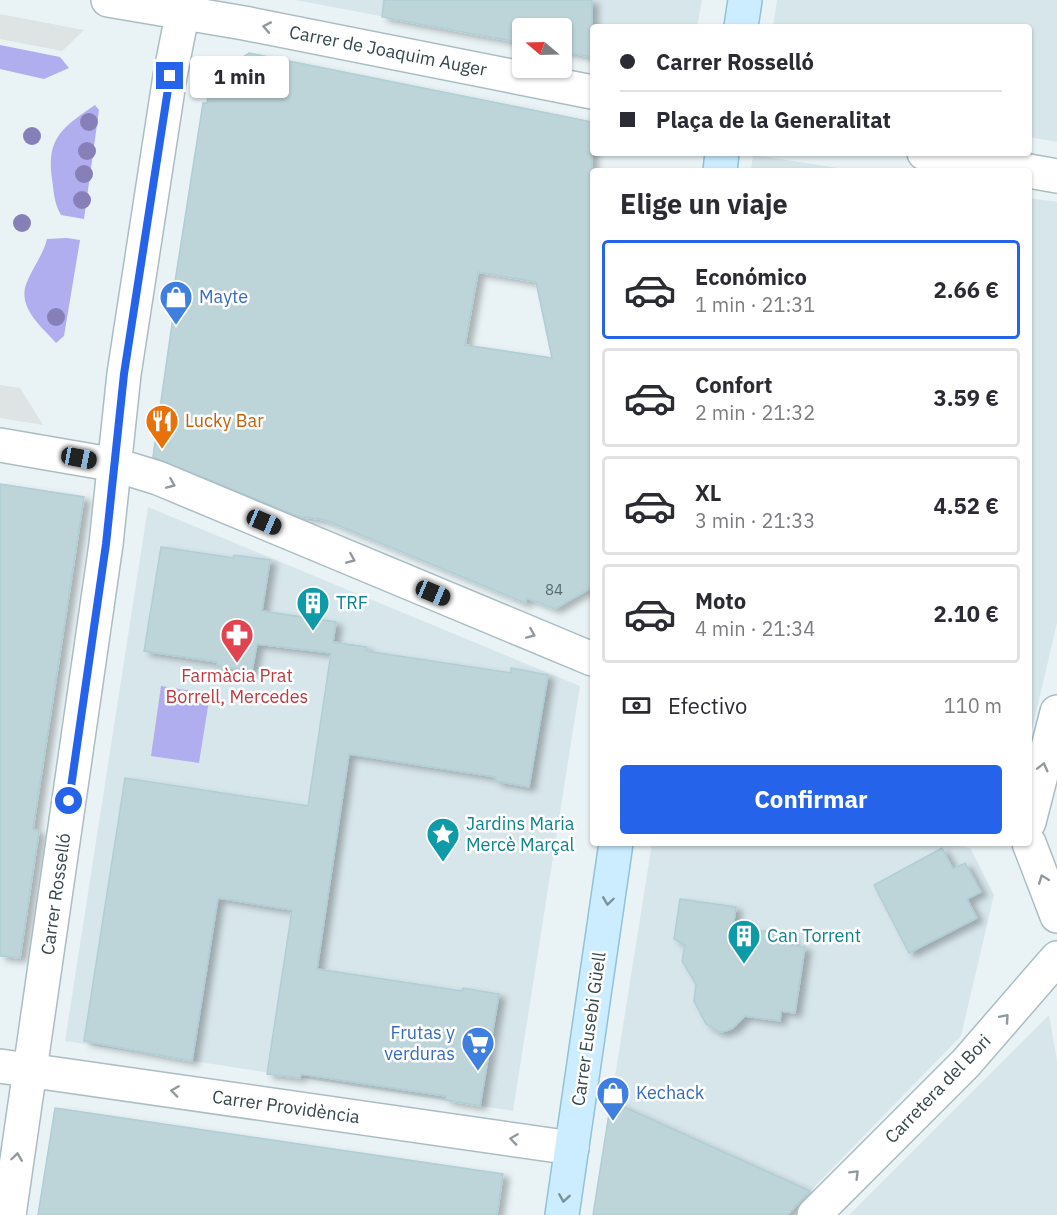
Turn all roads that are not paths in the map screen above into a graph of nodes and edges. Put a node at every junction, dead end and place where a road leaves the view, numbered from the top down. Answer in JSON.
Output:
{"nodes":[{"id":1,"x":108,"y":0,"type":"edge"},
{"id":2,"x":745,"y":0,"type":"edge"},
{"id":3,"x":184,"y":6,"type":"edge"},
{"id":4,"x":741,"y":24,"type":"edge"},
{"id":5,"x":590,"y":92,"type":"edge"},
{"id":6,"x":941,"y":156,"type":"edge"},
{"id":7,"x":1011,"y":168,"type":"edge"},
{"id":8,"x":1032,"y":172,"type":"edge"},
{"id":9,"x":1057,"y":176,"type":"edge"},
{"id":10,"x":0,"y":445,"type":"edge"},
{"id":11,"x":116,"y":465,"type":"junction"},
{"id":12,"x":590,"y":659,"type":"edge"},
{"id":13,"x":1057,"y":712,"type":"edge"},
{"id":14,"x":1032,"y":810,"type":"edge"},
{"id":15,"x":616,"y":846,"type":"edge"},
{"id":16,"x":1030,"y":846,"type":"edge"},
{"id":17,"x":1057,"y":916,"type":"edge"},
{"id":18,"x":1057,"y":958,"type":"edge"},
{"id":19,"x":15,"y":1068,"type":"edge"},
{"id":20,"x":572,"y":1148,"type":"junction"},
{"id":21,"x":9,"y":1215,"type":"edge"},
{"id":22,"x":562,"y":1215,"type":"edge"},
{"id":23,"x":814,"y":1215,"type":"edge"}],
"edges":[{"from":1,"to":3,"type":"street","name":"Carrer de Joaquim Auger"},
{"from":2,"to":4,"type":"street"},
{"from":5,"to":3,"type":"street","name":"Carrer de Joaquim Auger","one_way":true},
{"from":3,"to":11,"type":"street","name":"Carrer Rosselló"},
{"from":6,"to":7,"type":"street"},
{"from":8,"to":9,"type":"street"},
{"from":10,"to":11,"type":"street"},
{"from":11,"to":12,"type":"street","one_way":true},
{"from":11,"to":19,"type":"street","name":"Carrer Rosselló"},
{"from":14,"to":13,"type":"street","one_way":true},
{"from":15,"to":20,"type":"street","name":"Carrer Eusebi Güell","one_way":true},
{"from":17,"to":16,"type":"street","one_way":true},
{"from":23,"to":18,"type":"street","name":"Carretera del Bori","one_way":true},
{"from":20,"to":19,"type":"street","name":"Carrer Providència","one_way":true},
{"from":21,"to":19,"type":"street","name":"Carrer Rosselló","one_way":true},
{"from":20,"to":22,"type":"street","name":"Carrer Eusebi Güell","one_way":true}]}
